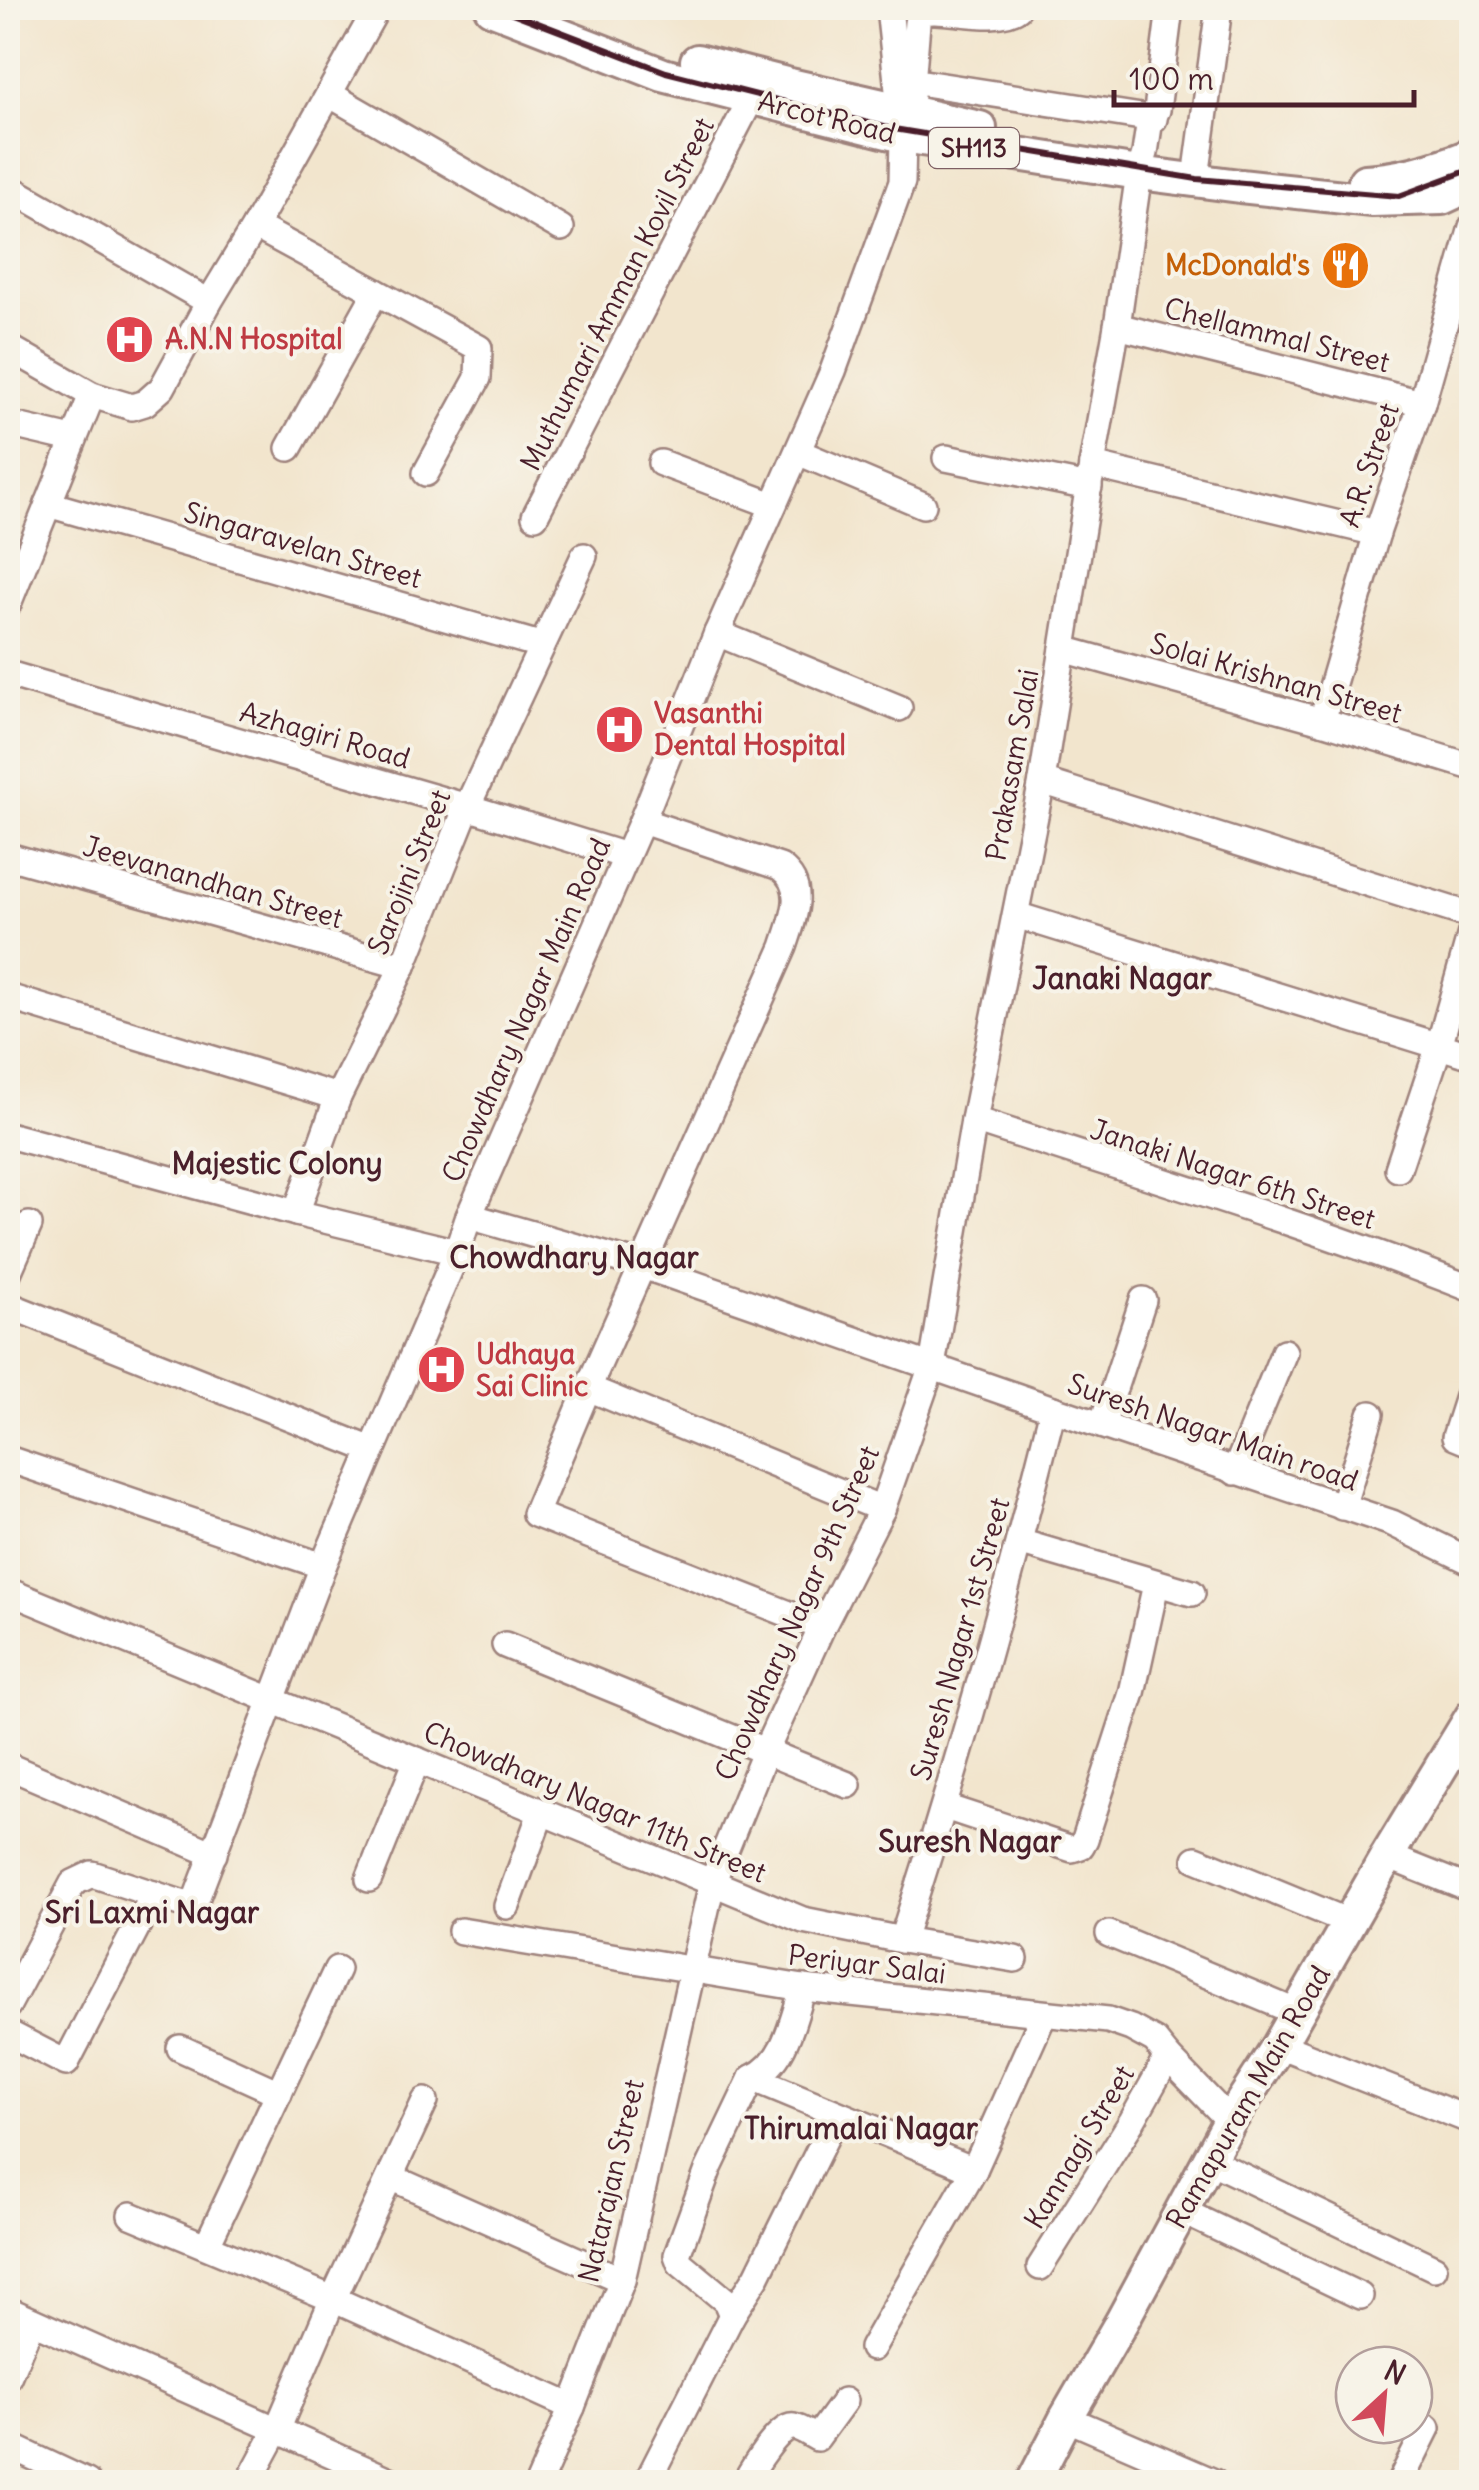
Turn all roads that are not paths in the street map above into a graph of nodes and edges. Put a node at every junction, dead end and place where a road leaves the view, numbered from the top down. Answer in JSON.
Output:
{"nodes":[{"id":1,"x":377,"y":8,"type":"edge"},
{"id":2,"x":490,"y":8,"type":"edge"},
{"id":3,"x":889,"y":8,"type":"edge"},
{"id":4,"x":1018,"y":8,"type":"edge"},
{"id":5,"x":1170,"y":8,"type":"edge"},
{"id":6,"x":1219,"y":8,"type":"edge"},
{"id":7,"x":543,"y":11,"type":"edge"},
{"id":8,"x":329,"y":94,"type":"junction"},
{"id":9,"x":752,"y":99,"type":"junction"},
{"id":10,"x":906,"y":110,"type":"junction"},
{"id":11,"x":1154,"y":119,"type":"junction"},
{"id":12,"x":1472,"y":156,"type":"edge"},
{"id":13,"x":1142,"y":163,"type":"junction"},
{"id":14,"x":1198,"y":163,"type":"junction"},
{"id":15,"x":1472,"y":184,"type":"edge"},
{"id":16,"x":8,"y":186,"type":"edge"},
{"id":17,"x":1350,"y":188,"type":"junction"},
{"id":18,"x":256,"y":226,"type":"junction"},
{"id":19,"x":1472,"y":227,"type":"edge"},
{"id":20,"x":561,"y":228,"type":"dead end"},
{"id":21,"x":376,"y":292,"type":"junction"},
{"id":22,"x":209,"y":302,"type":"junction"},
{"id":23,"x":1116,"y":326,"type":"junction"},
{"id":24,"x":8,"y":347,"type":"edge"},
{"id":25,"x":92,"y":395,"type":"junction"},
{"id":26,"x":1422,"y":403,"type":"junction"},
{"id":27,"x":8,"y":424,"type":"edge"},
{"id":28,"x":72,"y":439,"type":"junction"},
{"id":29,"x":288,"y":448,"type":"dead end"},
{"id":30,"x":798,"y":452,"type":"junction"},
{"id":31,"x":946,"y":458,"type":"dead end"},
{"id":32,"x":661,"y":464,"type":"dead end"},
{"id":33,"x":426,"y":473,"type":"dead end"},
{"id":34,"x":1091,"y":476,"type":"junction"},
{"id":35,"x":48,"y":504,"type":"junction"},
{"id":36,"x":774,"y":505,"type":"junction"},
{"id":37,"x":923,"y":505,"type":"dead end"},
{"id":38,"x":535,"y":516,"type":"dead end"},
{"id":39,"x":1378,"y":534,"type":"junction"},
{"id":40,"x":584,"y":556,"type":"dead end"},
{"id":41,"x":15,"y":566,"type":"edge"},
{"id":42,"x":8,"y":604,"type":"edge"},
{"id":43,"x":718,"y":634,"type":"junction"},
{"id":44,"x":540,"y":645,"type":"junction"},
{"id":45,"x":1063,"y":649,"type":"junction"},
{"id":46,"x":8,"y":674,"type":"edge"},
{"id":47,"x":898,"y":708,"type":"dead end"},
{"id":48,"x":1322,"y":721,"type":"junction"},
{"id":49,"x":1472,"y":767,"type":"edge"},
{"id":50,"x":1042,"y":781,"type":"junction"},
{"id":51,"x":466,"y":807,"type":"junction"},
{"id":52,"x":642,"y":821,"type":"junction"},
{"id":53,"x":8,"y":856,"type":"edge"},
{"id":54,"x":626,"y":856,"type":"junction"},
{"id":55,"x":1016,"y":915,"type":"junction"},
{"id":56,"x":1472,"y":916,"type":"edge"},
{"id":57,"x":1472,"y":930,"type":"edge"},
{"id":58,"x":403,"y":966,"type":"junction"},
{"id":59,"x":8,"y":997,"type":"edge"},
{"id":60,"x":1439,"y":1046,"type":"junction"},
{"id":61,"x":1472,"y":1056,"type":"edge"},
{"id":62,"x":338,"y":1096,"type":"junction"},
{"id":63,"x":974,"y":1120,"type":"junction"},
{"id":64,"x":8,"y":1135,"type":"edge"},
{"id":65,"x":1398,"y":1169,"type":"dead end"},
{"id":66,"x":296,"y":1213,"type":"junction"},
{"id":67,"x":469,"y":1216,"type":"junction"},
{"id":68,"x":29,"y":1224,"type":"dead end"},
{"id":69,"x":457,"y":1252,"type":"junction"},
{"id":70,"x":643,"y":1266,"type":"junction"},
{"id":71,"x":8,"y":1273,"type":"edge"},
{"id":72,"x":1472,"y":1289,"type":"edge"},
{"id":73,"x":1143,"y":1300,"type":"dead end"},
{"id":74,"x":8,"y":1305,"type":"edge"},
{"id":75,"x":1284,"y":1352,"type":"dead end"},
{"id":76,"x":932,"y":1366,"type":"junction"},
{"id":77,"x":1472,"y":1384,"type":"edge"},
{"id":78,"x":588,"y":1388,"type":"junction"},
{"id":79,"x":1053,"y":1409,"type":"junction"},
{"id":80,"x":1371,"y":1414,"type":"dead end"},
{"id":81,"x":1102,"y":1425,"type":"junction"},
{"id":82,"x":1472,"y":1444,"type":"edge"},
{"id":83,"x":372,"y":1450,"type":"junction"},
{"id":84,"x":8,"y":1458,"type":"edge"},
{"id":85,"x":1235,"y":1472,"type":"junction"},
{"id":86,"x":882,"y":1508,"type":"junction"},
{"id":87,"x":1342,"y":1508,"type":"junction"},
{"id":88,"x":1020,"y":1542,"type":"junction"},
{"id":89,"x":1472,"y":1562,"type":"edge"},
{"id":90,"x":323,"y":1566,"type":"junction"},
{"id":91,"x":1156,"y":1584,"type":"junction"},
{"id":92,"x":8,"y":1592,"type":"edge"},
{"id":93,"x":1192,"y":1594,"type":"dead end"},
{"id":94,"x":822,"y":1626,"type":"junction"},
{"id":95,"x":505,"y":1645,"type":"dead end"},
{"id":96,"x":272,"y":1699,"type":"junction"},
{"id":97,"x":1472,"y":1716,"type":"edge"},
{"id":98,"x":766,"y":1750,"type":"junction"},
{"id":99,"x":417,"y":1760,"type":"junction"},
{"id":100,"x":8,"y":1766,"type":"edge"},
{"id":101,"x":848,"y":1785,"type":"dead end"},
{"id":102,"x":944,"y":1807,"type":"junction"},
{"id":103,"x":541,"y":1813,"type":"junction"},
{"id":104,"x":214,"y":1854,"type":"junction"},
{"id":105,"x":1387,"y":1856,"type":"junction"},
{"id":106,"x":1196,"y":1859,"type":"dead end"},
{"id":107,"x":369,"y":1879,"type":"dead end"},
{"id":108,"x":712,"y":1883,"type":"junction"},
{"id":109,"x":1472,"y":1890,"type":"edge"},
{"id":110,"x":154,"y":1894,"type":"junction"},
{"id":111,"x":508,"y":1906,"type":"dead end"},
{"id":112,"x":1349,"y":1922,"type":"junction"},
{"id":113,"x":461,"y":1931,"type":"dead end"},
{"id":114,"x":1109,"y":1934,"type":"dead end"},
{"id":115,"x":902,"y":1940,"type":"junction"},
{"id":116,"x":1015,"y":1958,"type":"dead end"},
{"id":117,"x":337,"y":1969,"type":"dead end"},
{"id":118,"x":690,"y":1970,"type":"junction"},
{"id":119,"x":804,"y":1988,"type":"junction"},
{"id":120,"x":8,"y":2005,"type":"edge"},
{"id":121,"x":1296,"y":2012,"type":"junction"},
{"id":122,"x":1044,"y":2014,"type":"junction"},
{"id":123,"x":8,"y":2033,"type":"edge"},
{"id":124,"x":1279,"y":2045,"type":"junction"},
{"id":125,"x":180,"y":2048,"type":"dead end"},
{"id":126,"x":1168,"y":2057,"type":"junction"},
{"id":127,"x":752,"y":2078,"type":"junction"},
{"id":128,"x":279,"y":2093,"type":"junction"},
{"id":129,"x":425,"y":2101,"type":"dead end"},
{"id":130,"x":837,"y":2114,"type":"junction"},
{"id":131,"x":1469,"y":2114,"type":"edge"},
{"id":132,"x":1230,"y":2121,"type":"junction"},
{"id":133,"x":1208,"y":2160,"type":"junction"},
{"id":134,"x":974,"y":2170,"type":"junction"},
{"id":135,"x":390,"y":2178,"type":"junction"},
{"id":136,"x":1182,"y":2211,"type":"junction"},
{"id":137,"x":130,"y":2216,"type":"dead end"},
{"id":138,"x":207,"y":2245,"type":"junction"},
{"id":139,"x":1040,"y":2267,"type":"dead end"},
{"id":140,"x":1434,"y":2268,"type":"dead end"},
{"id":141,"x":622,"y":2280,"type":"junction"},
{"id":142,"x":1360,"y":2296,"type":"dead end"},
{"id":143,"x":333,"y":2300,"type":"junction"},
{"id":144,"x":8,"y":2310,"type":"edge"},
{"id":145,"x":732,"y":2315,"type":"junction"},
{"id":146,"x":32,"y":2321,"type":"junction"},
{"id":147,"x":872,"y":2348,"type":"dead end"},
{"id":148,"x":8,"y":2377,"type":"edge"},
{"id":149,"x":844,"y":2400,"type":"dead end"},
{"id":150,"x":572,"y":2407,"type":"junction"},
{"id":151,"x":1066,"y":2418,"type":"junction"},
{"id":152,"x":277,"y":2430,"type":"junction"},
{"id":153,"x":8,"y":2445,"type":"edge"},
{"id":154,"x":1418,"y":2445,"type":"edge"},
{"id":155,"x":86,"y":2482,"type":"edge"},
{"id":156,"x":250,"y":2482,"type":"edge"},
{"id":157,"x":394,"y":2482,"type":"edge"},
{"id":158,"x":539,"y":2482,"type":"edge"},
{"id":159,"x":647,"y":2482,"type":"edge"},
{"id":160,"x":745,"y":2482,"type":"edge"},
{"id":161,"x":1033,"y":2482,"type":"edge"},
{"id":162,"x":1214,"y":2482,"type":"edge"},
{"id":163,"x":1400,"y":2482,"type":"edge"}],
"edges":[{"from":1,"to":8,"type":"street"},
{"from":2,"to":9,"type":"main road","name":"Arcot Road","number":"SH113"},
{"from":3,"to":10,"type":"street"},
{"from":4,"to":10,"type":"street"},
{"from":5,"to":11,"type":"street","name":"Prakasam Salai"},
{"from":6,"to":14,"type":"street"},
{"from":7,"to":10,"type":"main road","name":"Arcot Road","number":"SH113"},
{"from":8,"to":18,"type":"street"},
{"from":8,"to":20,"type":"street"},
{"from":9,"to":10,"type":"main road","name":"Arcot Road","number":"SH113"},
{"from":9,"to":38,"type":"street","name":"Muthumari Amman Kovil Street"},
{"from":10,"to":11,"type":"street"},
{"from":10,"to":13,"type":"main road","name":"Arcot Road","number":"SH113"},
{"from":10,"to":30,"type":"street","name":"Chowdhary Nagar Main Road"},
{"from":11,"to":13,"type":"street","name":"Prakasam Salai"},
{"from":12,"to":17,"type":"main road","name":"Arcot Road","number":"SH113"},
{"from":13,"to":14,"type":"main road","name":"Arcot Road","number":"SH113"},
{"from":13,"to":17,"type":"main road","name":"Arcot Road","number":"SH113"},
{"from":13,"to":23,"type":"street","name":"Prakasam Salai"},
{"from":14,"to":17,"type":"main road","name":"Arcot Road","number":"SH113"},
{"from":15,"to":17,"type":"main road","name":"Arcot Road","number":"SH113"},
{"from":16,"to":22,"type":"street"},
{"from":18,"to":21,"type":"street"},
{"from":18,"to":22,"type":"street"},
{"from":19,"to":26,"type":"street","name":"A.R. Street"},
{"from":21,"to":29,"type":"street"},
{"from":21,"to":33,"type":"street"},
{"from":22,"to":25,"type":"street"},
{"from":23,"to":26,"type":"street","name":"Chellammal Street"},
{"from":23,"to":34,"type":"street","name":"Prakasam Salai"},
{"from":24,"to":25,"type":"street"},
{"from":25,"to":28,"type":"street"},
{"from":26,"to":39,"type":"street","name":"A.R. Street"},
{"from":27,"to":28,"type":"street"},
{"from":28,"to":35,"type":"street"},
{"from":30,"to":36,"type":"street","name":"Chowdhary Nagar Main Road"},
{"from":30,"to":37,"type":"street"},
{"from":31,"to":34,"type":"street"},
{"from":32,"to":36,"type":"street"},
{"from":34,"to":39,"type":"street"},
{"from":34,"to":45,"type":"street","name":"Prakasam Salai"},
{"from":35,"to":41,"type":"street"},
{"from":35,"to":44,"type":"street","name":"Singaravelan Street"},
{"from":36,"to":43,"type":"street","name":"Chowdhary Nagar Main Road"},
{"from":39,"to":48,"type":"street","name":"A.R. Street"},
{"from":40,"to":44,"type":"street","name":"Sarojini Street"},
{"from":41,"to":42,"type":"street"},
{"from":43,"to":47,"type":"street"},
{"from":43,"to":52,"type":"street","name":"Chowdhary Nagar Main Road"},
{"from":44,"to":51,"type":"street","name":"Sarojini Street"},
{"from":45,"to":48,"type":"street","name":"Solai Krishnan Street"},
{"from":45,"to":50,"type":"street","name":"Prakasam Salai"},
{"from":46,"to":51,"type":"street","name":"Azhagiri Road"},
{"from":48,"to":49,"type":"street","name":"Solai Krishnan Street"},
{"from":50,"to":55,"type":"street","name":"Prakasam Salai"},
{"from":50,"to":56,"type":"street"},
{"from":51,"to":54,"type":"street","name":"Azhagiri Road"},
{"from":51,"to":58,"type":"street","name":"Sarojini Street"},
{"from":52,"to":54,"type":"street","name":"Chowdhary Nagar Main Road"},
{"from":52,"to":70,"type":"street"},
{"from":53,"to":58,"type":"street","name":"Jeevanandhan Street"},
{"from":54,"to":67,"type":"street","name":"Chowdhary Nagar Main Road"},
{"from":55,"to":60,"type":"street"},
{"from":55,"to":63,"type":"street","name":"Prakasam Salai"},
{"from":57,"to":60,"type":"street"},
{"from":58,"to":62,"type":"street","name":"Sarojini Street"},
{"from":59,"to":62,"type":"street"},
{"from":60,"to":61,"type":"street"},
{"from":60,"to":65,"type":"street"},
{"from":62,"to":66,"type":"street","name":"Sarojini Street"},
{"from":63,"to":72,"type":"street","name":"Janaki Nagar 6th Street"},
{"from":63,"to":76,"type":"street","name":"Prakasam Salai"},
{"from":64,"to":66,"type":"street"},
{"from":66,"to":69,"type":"street"},
{"from":67,"to":69,"type":"street","name":"Chowdhary Nagar Main Road"},
{"from":67,"to":70,"type":"street","name":"Suresh Nagar Main road"},
{"from":68,"to":71,"type":"street"},
{"from":69,"to":83,"type":"street","name":"Chowdhary Nagar Main Road"},
{"from":70,"to":76,"type":"street","name":"Suresh Nagar Main road"},
{"from":70,"to":78,"type":"street"},
{"from":73,"to":81,"type":"street"},
{"from":74,"to":83,"type":"street"},
{"from":75,"to":85,"type":"street"},
{"from":76,"to":79,"type":"street","name":"Suresh Nagar Main road"},
{"from":76,"to":86,"type":"street","name":"Chowdhary Nagar 9th Street"},
{"from":77,"to":82,"type":"street"},
{"from":78,"to":86,"type":"street"},
{"from":78,"to":94,"type":"street"},
{"from":79,"to":81,"type":"street","name":"Suresh Nagar Main road"},
{"from":79,"to":88,"type":"street","name":"Suresh Nagar 1st Street"},
{"from":80,"to":87,"type":"street"},
{"from":81,"to":85,"type":"street","name":"Suresh Nagar Main road"},
{"from":83,"to":90,"type":"street","name":"Chowdhary Nagar Main Road"},
{"from":84,"to":90,"type":"street"},
{"from":85,"to":87,"type":"street","name":"Suresh Nagar Main road"},
{"from":86,"to":94,"type":"street","name":"Chowdhary Nagar 9th Street"},
{"from":87,"to":89,"type":"street","name":"Suresh Nagar Main road"},
{"from":88,"to":91,"type":"street"},
{"from":88,"to":102,"type":"street","name":"Suresh Nagar 1st Street"},
{"from":90,"to":96,"type":"street","name":"Chowdhary Nagar Main Road"},
{"from":91,"to":93,"type":"street"},
{"from":91,"to":102,"type":"street"},
{"from":92,"to":96,"type":"street","name":"Chowdhary Nagar 11th Street"},
{"from":94,"to":98,"type":"street","name":"Chowdhary Nagar 9th Street"},
{"from":95,"to":98,"type":"street"},
{"from":96,"to":99,"type":"street","name":"Chowdhary Nagar 11th Street"},
{"from":96,"to":104,"type":"street","name":"Chowdhary Nagar Main Road"},
{"from":97,"to":105,"type":"main road","name":"Ramapuram Main Road"},
{"from":98,"to":101,"type":"street"},
{"from":98,"to":108,"type":"street","name":"Chowdhary Nagar 9th Street"},
{"from":99,"to":103,"type":"street","name":"Chowdhary Nagar 11th Street"},
{"from":99,"to":107,"type":"street"},
{"from":100,"to":104,"type":"street"},
{"from":102,"to":115,"type":"street","name":"Suresh Nagar 1st Street"},
{"from":103,"to":108,"type":"street","name":"Chowdhary Nagar 11th Street"},
{"from":103,"to":111,"type":"street"},
{"from":104,"to":110,"type":"street","name":"Chowdhary Nagar Main Road"},
{"from":105,"to":109,"type":"street"},
{"from":105,"to":112,"type":"main road","name":"Ramapuram Main Road"},
{"from":106,"to":112,"type":"street"},
{"from":108,"to":115,"type":"street","name":"Chowdhary Nagar 11th Street"},
{"from":108,"to":118,"type":"street","name":"Natarajan Street"},
{"from":110,"to":120,"type":"street"},
{"from":110,"to":123,"type":"street"},
{"from":112,"to":121,"type":"main road","name":"Ramapuram Main Road"},
{"from":113,"to":118,"type":"street","name":"Periyar Salai"},
{"from":114,"to":121,"type":"street"},
{"from":115,"to":116,"type":"street","name":"Chowdhary Nagar 11th Street"},
{"from":117,"to":128,"type":"street"},
{"from":118,"to":119,"type":"street","name":"Periyar Salai"},
{"from":118,"to":141,"type":"street","name":"Natarajan Street"},
{"from":119,"to":122,"type":"street","name":"Periyar Salai"},
{"from":119,"to":127,"type":"street"},
{"from":121,"to":124,"type":"main road","name":"Ramapuram Main Road"},
{"from":122,"to":126,"type":"street","name":"Periyar Salai"},
{"from":122,"to":134,"type":"street"},
{"from":124,"to":131,"type":"street"},
{"from":124,"to":132,"type":"main road","name":"Ramapuram Main Road"},
{"from":125,"to":128,"type":"street"},
{"from":126,"to":132,"type":"street","name":"Periyar Salai"},
{"from":126,"to":139,"type":"street","name":"Kannagi Street"},
{"from":127,"to":130,"type":"street"},
{"from":127,"to":145,"type":"street"},
{"from":128,"to":138,"type":"street"},
{"from":129,"to":135,"type":"street"},
{"from":130,"to":134,"type":"street"},
{"from":130,"to":145,"type":"street"},
{"from":132,"to":133,"type":"main road","name":"Ramapuram Main Road"},
{"from":133,"to":136,"type":"main road","name":"Ramapuram Main Road"},
{"from":133,"to":140,"type":"street"},
{"from":134,"to":147,"type":"street"},
{"from":135,"to":141,"type":"street"},
{"from":135,"to":143,"type":"street"},
{"from":136,"to":142,"type":"street"},
{"from":136,"to":151,"type":"main road","name":"Ramapuram Main Road"},
{"from":137,"to":138,"type":"street"},
{"from":138,"to":143,"type":"street"},
{"from":141,"to":150,"type":"street","name":"Natarajan Street"},
{"from":143,"to":150,"type":"street"},
{"from":143,"to":152,"type":"street"},
{"from":144,"to":146,"type":"street"},
{"from":145,"to":159,"type":"street"},
{"from":146,"to":148,"type":"street"},
{"from":146,"to":152,"type":"street"},
{"from":149,"to":160,"type":"street"},
{"from":150,"to":158,"type":"street","name":"Natarajan Street"},
{"from":151,"to":161,"type":"main road","name":"Ramapuram Main Road"},
{"from":151,"to":162,"type":"street"},
{"from":152,"to":156,"type":"street"},
{"from":152,"to":157,"type":"street"},
{"from":153,"to":155,"type":"street"},
{"from":154,"to":163,"type":"street"}]}
